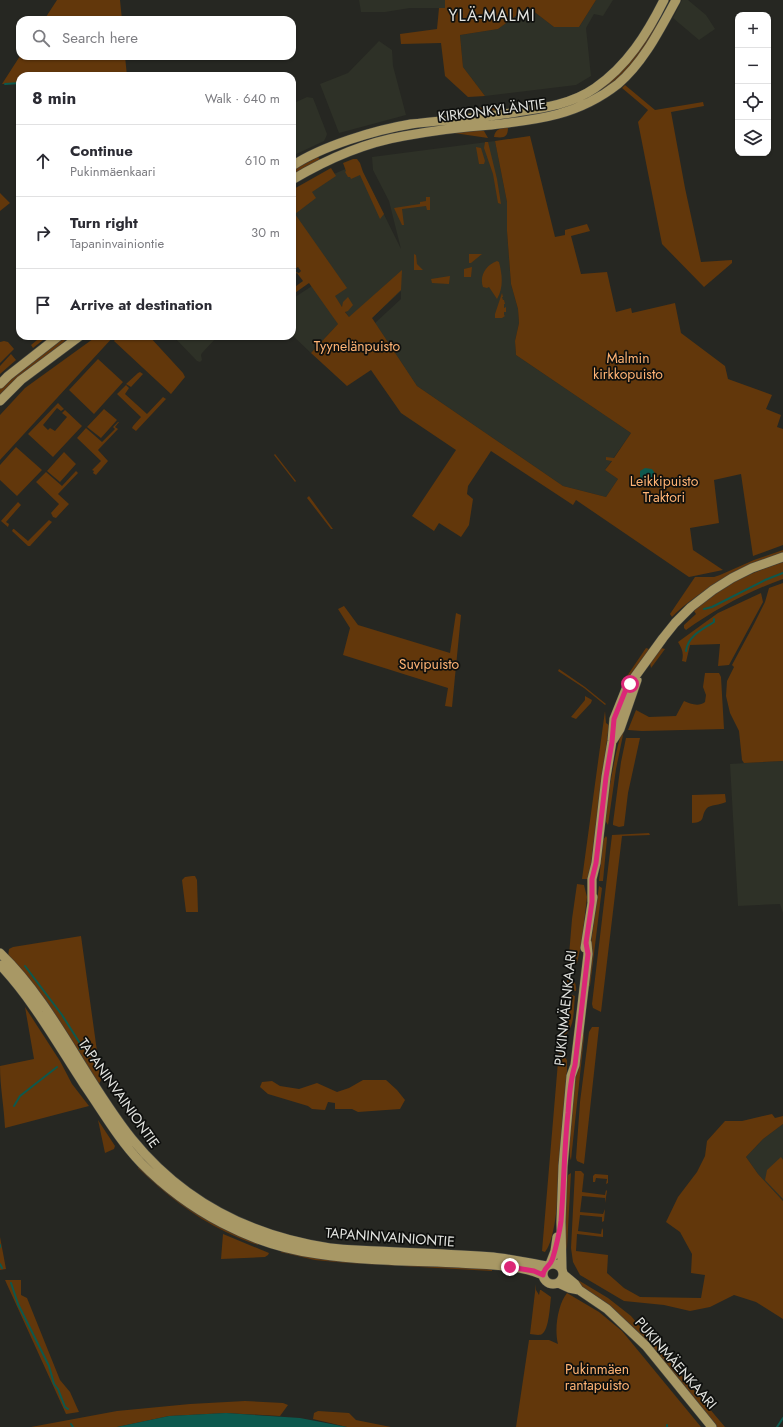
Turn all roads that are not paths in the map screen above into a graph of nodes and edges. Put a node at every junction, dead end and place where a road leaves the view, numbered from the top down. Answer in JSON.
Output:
{"nodes":[{"id":1,"x":664,"y":0,"type":"edge"},
{"id":2,"x":676,"y":0,"type":"edge"},
{"id":3,"x":296,"y":163,"type":"edge"},
{"id":4,"x":296,"y":178,"type":"edge"},
{"id":5,"x":54,"y":340,"type":"edge"},
{"id":6,"x":75,"y":340,"type":"edge"},
{"id":7,"x":0,"y":384,"type":"edge"},
{"id":8,"x":0,"y":401,"type":"edge"},
{"id":9,"x":783,"y":557,"type":"edge"},
{"id":10,"x":0,"y":953,"type":"edge"},
{"id":11,"x":0,"y":964,"type":"edge"},
{"id":12,"x":561,"y":1222,"type":"junction"},
{"id":13,"x":549,"y":1265,"type":"junction"},
{"id":14,"x":562,"y":1272,"type":"junction"},
{"id":15,"x":543,"y":1275,"type":"junction"},
{"id":16,"x":558,"y":1283,"type":"junction"},
{"id":17,"x":579,"y":1290,"type":"junction"},
{"id":18,"x":712,"y":1427,"type":"edge"}],
"edges":[{"from":1,"to":3,"type":"main road","name":"KIRKONKYLÄNTIE"},
{"from":2,"to":4,"type":"main road","name":"KIRKONKYLÄNTIE"},
{"from":5,"to":7,"type":"main road"},
{"from":6,"to":8,"type":"main road"},
{"from":9,"to":12,"type":"main road","name":"PUKINMÄENKAARI"},
{"from":10,"to":13,"type":"main road","name":"TAPANINVAINIONTIE"},
{"from":11,"to":15,"type":"main road","name":"TAPANINVAINIONTIE"},
{"from":12,"to":13,"type":"main road","name":"PUKINMÄENKAARI"},
{"from":12,"to":14,"type":"main road","name":"PUKINMÄENKAARI"},
{"from":13,"to":14,"type":"main road","name":"PUKINMÄENKAARI"},
{"from":13,"to":15,"type":"main road","name":"PUKINMÄENKAARI"},
{"from":14,"to":16,"type":"main road"},
{"from":14,"to":17,"type":"main road","name":"PUKINMÄENKAARI"},
{"from":15,"to":16,"type":"main road","name":"PUKINMÄENKAARI"},
{"from":16,"to":17,"type":"main road","name":"PUKINMÄENKAARI"},
{"from":17,"to":18,"type":"main road","name":"PUKINMÄENKAARI"}]}
